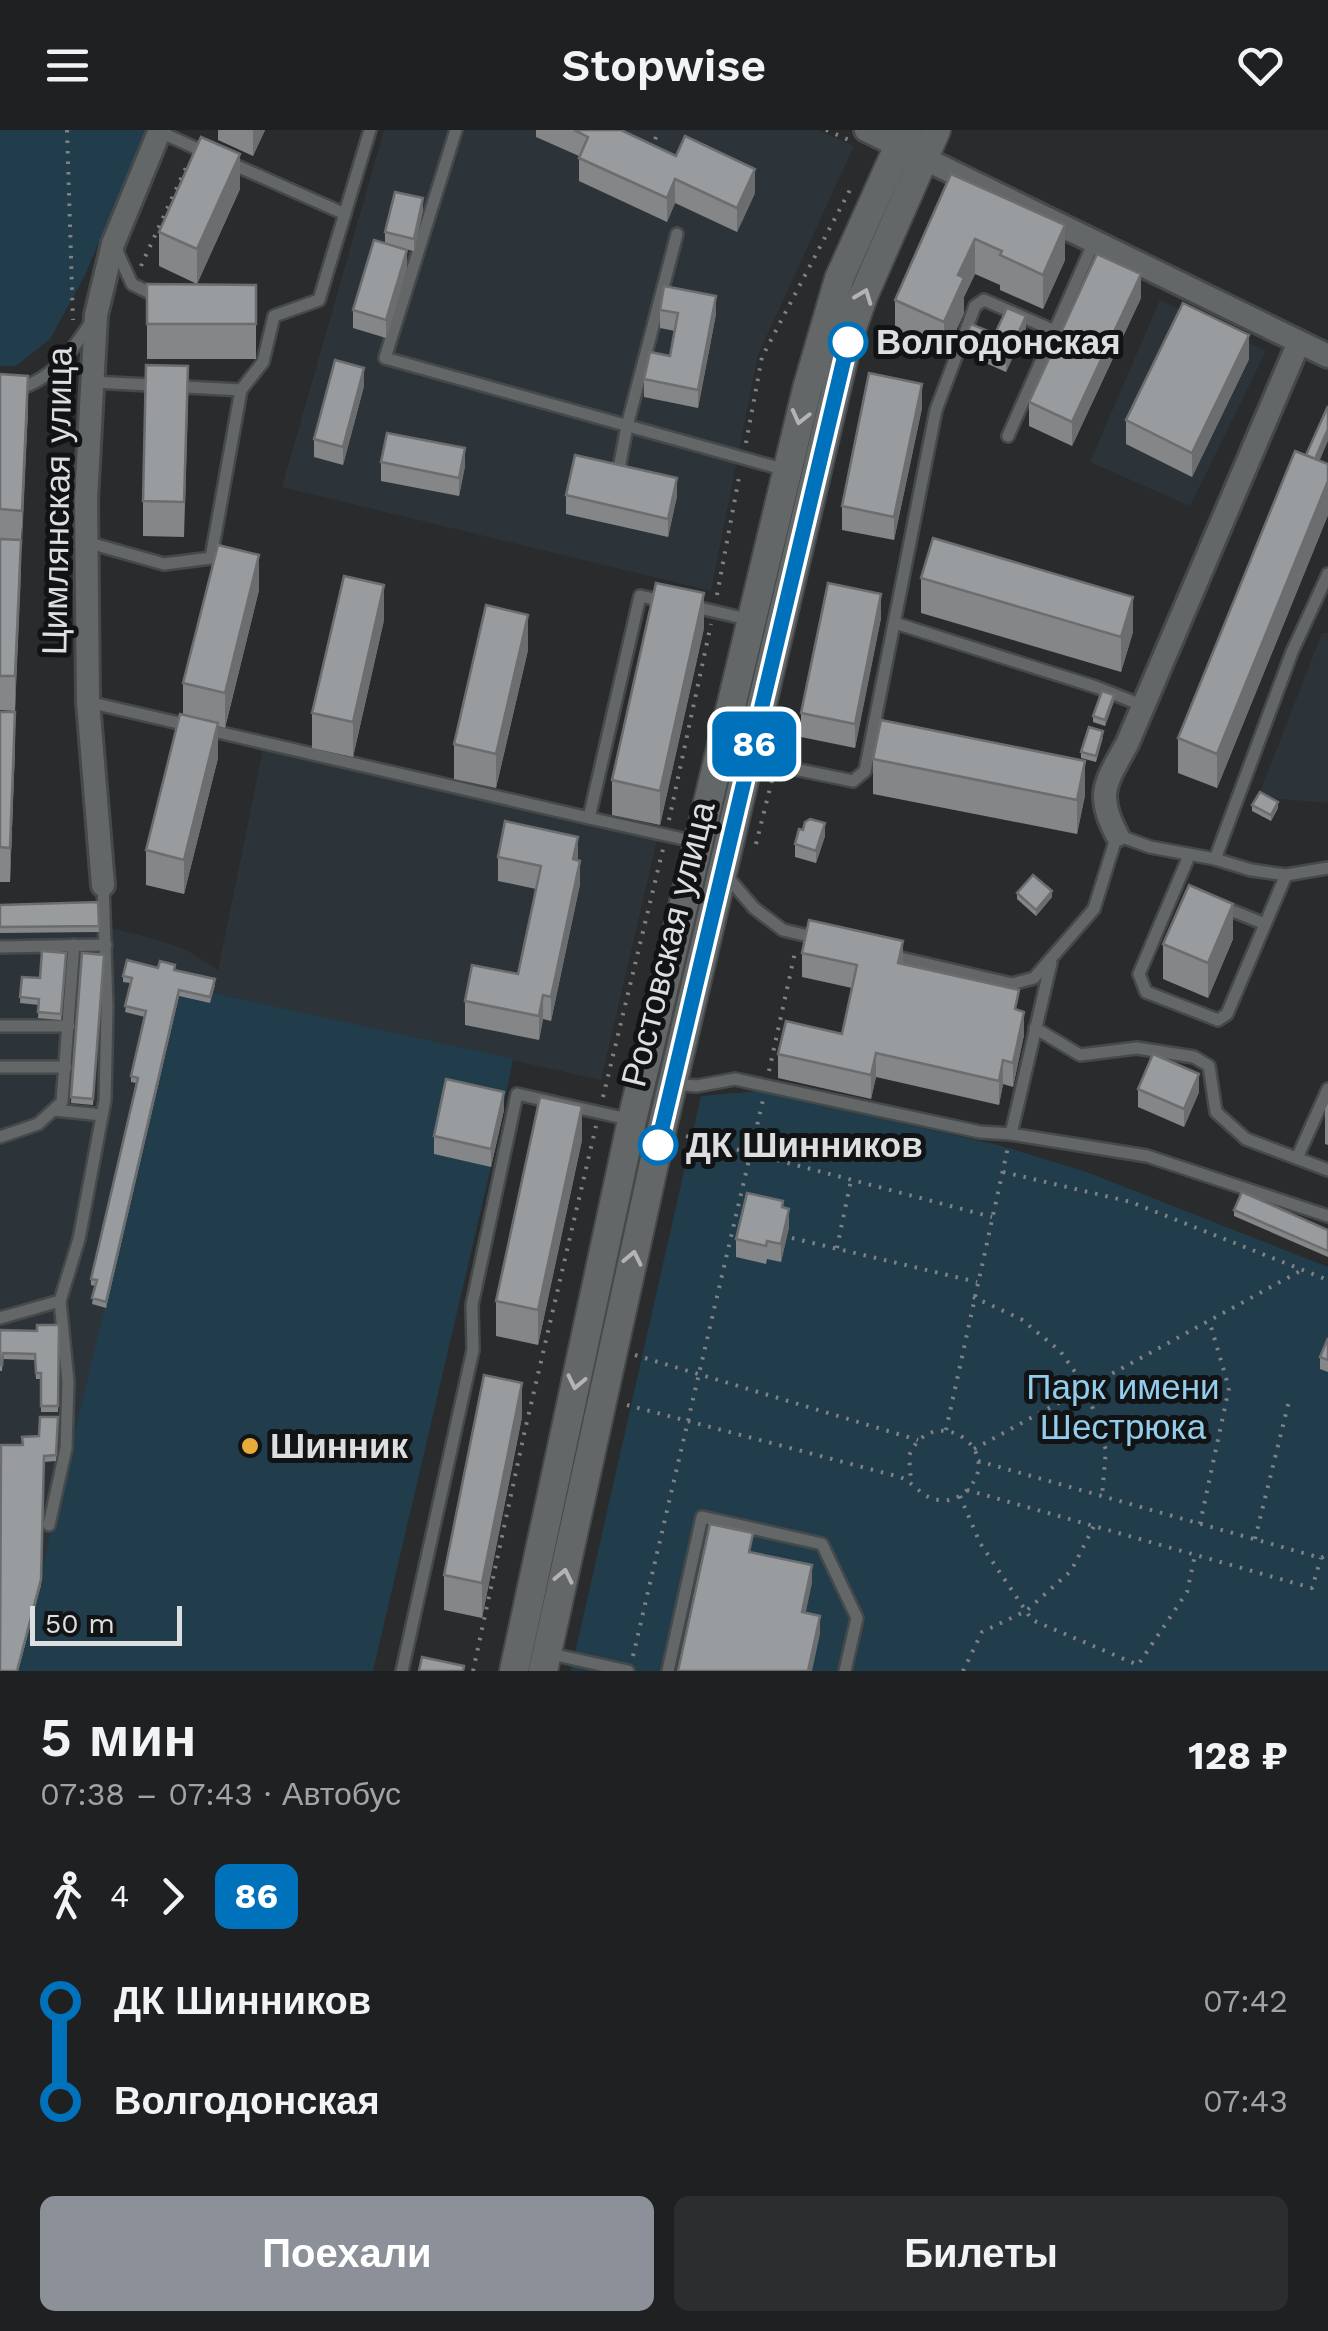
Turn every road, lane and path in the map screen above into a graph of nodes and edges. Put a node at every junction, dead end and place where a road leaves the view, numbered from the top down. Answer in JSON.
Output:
{"nodes":[{"id":1,"x":67,"y":130,"type":"edge"},
{"id":2,"x":370,"y":130,"type":"edge"},
{"id":3,"x":456,"y":130,"type":"edge"},
{"id":4,"x":659,"y":130,"type":"edge"},
{"id":5,"x":826,"y":130,"type":"edge"},
{"id":6,"x":936,"y":130,"type":"edge"},
{"id":7,"x":160,"y":131,"type":"edge"},
{"id":8,"x":861,"y":137,"type":"edge"},
{"id":9,"x":910,"y":145,"type":"edge"},
{"id":10,"x":195,"y":148,"type":"junction"},
{"id":11,"x":644,"y":164,"type":"edge"},
{"id":12,"x":853,"y":186,"type":"dead end"},
{"id":13,"x":345,"y":214,"type":"junction"},
{"id":14,"x":677,"y":234,"type":"dead end"},
{"id":15,"x":1094,"y":242,"type":"junction"},
{"id":16,"x":113,"y":244,"type":"junction"},
{"id":17,"x":132,"y":284,"type":"junction"},
{"id":18,"x":166,"y":300,"type":"edge"},
{"id":19,"x":96,"y":315,"type":"junction"},
{"id":20,"x":1055,"y":331,"type":"junction"},
{"id":21,"x":1299,"y":342,"type":"junction"},
{"id":22,"x":74,"y":349,"type":"junction"},
{"id":23,"x":1328,"y":356,"type":"edge"},
{"id":24,"x":93,"y":382,"type":"junction"},
{"id":25,"x":241,"y":390,"type":"junction"},
{"id":26,"x":0,"y":392,"type":"edge"},
{"id":27,"x":627,"y":426,"type":"junction"},
{"id":28,"x":1008,"y":436,"type":"dead end"},
{"id":29,"x":743,"y":458,"type":"junction"},
{"id":30,"x":786,"y":470,"type":"junction"},
{"id":31,"x":618,"y":474,"type":"edge"},
{"id":32,"x":86,"y":542,"type":"junction"},
{"id":33,"x":1328,"y":574,"type":"edge"},
{"id":34,"x":714,"y":611,"type":"junction"},
{"id":35,"x":750,"y":620,"type":"junction"},
{"id":36,"x":895,"y":623,"type":"junction"},
{"id":37,"x":88,"y":702,"type":"junction"},
{"id":38,"x":1144,"y":706,"type":"junction"},
{"id":39,"x":751,"y":757,"type":"junction"},
{"id":40,"x":589,"y":818,"type":"junction"},
{"id":41,"x":1117,"y":835,"type":"junction"},
{"id":42,"x":666,"y":836,"type":"junction"},
{"id":43,"x":698,"y":842,"type":"junction"},
{"id":44,"x":1189,"y":856,"type":"junction"},
{"id":45,"x":1215,"y":859,"type":"junction"},
{"id":46,"x":1328,"y":868,"type":"edge"},
{"id":47,"x":724,"y":873,"type":"junction"},
{"id":48,"x":1286,"y":874,"type":"junction"},
{"id":49,"x":103,"y":886,"type":"joint"},
{"id":50,"x":1175,"y":888,"type":"junction"},
{"id":51,"x":1193,"y":895,"type":"edge"},
{"id":52,"x":1211,"y":902,"type":"edge"},
{"id":53,"x":1265,"y":924,"type":"junction"},
{"id":54,"x":799,"y":934,"type":"junction"},
{"id":55,"x":838,"y":943,"type":"edge"},
{"id":56,"x":74,"y":945,"type":"junction"},
{"id":57,"x":106,"y":945,"type":"junction"},
{"id":58,"x":0,"y":947,"type":"edge"},
{"id":59,"x":876,"y":952,"type":"edge"},
{"id":60,"x":1052,"y":959,"type":"junction"},
{"id":61,"x":0,"y":1026,"type":"edge"},
{"id":62,"x":69,"y":1026,"type":"junction"},
{"id":63,"x":1036,"y":1028,"type":"junction"},
{"id":64,"x":0,"y":1066,"type":"edge"},
{"id":65,"x":66,"y":1067,"type":"junction"},
{"id":66,"x":673,"y":1084,"type":"junction"},
{"id":67,"x":766,"y":1086,"type":"junction"},
{"id":68,"x":1328,"y":1089,"type":"edge"},
{"id":69,"x":54,"y":1110,"type":"junction"},
{"id":70,"x":600,"y":1112,"type":"junction"},
{"id":71,"x":102,"y":1115,"type":"junction"},
{"id":72,"x":632,"y":1120,"type":"junction"},
{"id":73,"x":1011,"y":1134,"type":"junction"},
{"id":74,"x":686,"y":1136,"type":"dead end"},
{"id":75,"x":0,"y":1137,"type":"edge"},
{"id":76,"x":752,"y":1154,"type":"junction"},
{"id":77,"x":1297,"y":1158,"type":"junction"},
{"id":78,"x":1328,"y":1170,"type":"edge"},
{"id":79,"x":1003,"y":1172,"type":"junction"},
{"id":80,"x":852,"y":1180,"type":"junction"},
{"id":81,"x":992,"y":1216,"type":"junction"},
{"id":82,"x":1328,"y":1216,"type":"edge"},
{"id":83,"x":792,"y":1238,"type":"dead end"},
{"id":84,"x":837,"y":1248,"type":"junction"},
{"id":85,"x":1302,"y":1270,"type":"junction"},
{"id":86,"x":1328,"y":1280,"type":"edge"},
{"id":87,"x":976,"y":1282,"type":"junction"},
{"id":88,"x":973,"y":1297,"type":"junction"},
{"id":89,"x":60,"y":1300,"type":"junction"},
{"id":90,"x":0,"y":1318,"type":"edge"},
{"id":91,"x":1208,"y":1320,"type":"junction"},
{"id":92,"x":635,"y":1354,"type":"dead end"},
{"id":93,"x":699,"y":1374,"type":"junction"},
{"id":94,"x":1086,"y":1387,"type":"junction"},
{"id":95,"x":1290,"y":1398,"type":"dead end"},
{"id":96,"x":624,"y":1404,"type":"dead end"},
{"id":97,"x":688,"y":1421,"type":"junction"},
{"id":98,"x":946,"y":1430,"type":"junction"},
{"id":99,"x":918,"y":1440,"type":"junction"},
{"id":100,"x":974,"y":1449,"type":"junction"},
{"id":101,"x":978,"y":1461,"type":"junction"},
{"id":102,"x":911,"y":1481,"type":"junction"},
{"id":103,"x":968,"y":1490,"type":"junction"},
{"id":104,"x":960,"y":1496,"type":"junction"},
{"id":105,"x":1102,"y":1496,"type":"junction"},
{"id":106,"x":1200,"y":1524,"type":"junction"},
{"id":107,"x":49,"y":1525,"type":"dead end"},
{"id":108,"x":1094,"y":1526,"type":"junction"},
{"id":109,"x":1255,"y":1539,"type":"junction"},
{"id":110,"x":1194,"y":1554,"type":"junction"},
{"id":111,"x":1328,"y":1554,"type":"edge"},
{"id":112,"x":1321,"y":1558,"type":"junction"},
{"id":113,"x":1026,"y":1611,"type":"junction"},
{"id":114,"x":545,"y":1662,"type":"edge"},
{"id":115,"x":402,"y":1671,"type":"edge"},
{"id":116,"x":473,"y":1671,"type":"edge"},
{"id":117,"x":514,"y":1671,"type":"edge"},
{"id":118,"x":629,"y":1671,"type":"edge"},
{"id":119,"x":668,"y":1671,"type":"edge"},
{"id":120,"x":845,"y":1671,"type":"edge"},
{"id":121,"x":962,"y":1671,"type":"edge"}],
"edges":[{"from":1,"to":22,"type":"path"},
{"from":2,"to":13,"type":"lane"},
{"from":3,"to":27,"type":"lane"},
{"from":4,"to":11,"type":"path"},
{"from":5,"to":8,"type":"path"},
{"from":6,"to":9,"type":"street","name":"Ростовская улица"},
{"from":7,"to":10,"type":"lane"},
{"from":7,"to":16,"type":"street","name":"Цимлянская улица"},
{"from":8,"to":9,"type":"street"},
{"from":9,"to":15,"type":"street"},
{"from":9,"to":30,"type":"street","name":"Ростовская улица","one_way":true},
{"from":39,"to":9,"type":"street","name":"Ростовская улица","one_way":true},
{"from":10,"to":13,"type":"lane"},
{"from":10,"to":17,"type":"path"},
{"from":12,"to":29,"type":"path"},
{"from":13,"to":25,"type":"lane"},
{"from":14,"to":27,"type":"lane"},
{"from":15,"to":20,"type":"lane"},
{"from":15,"to":21,"type":"street"},
{"from":16,"to":17,"type":"lane"},
{"from":16,"to":19,"type":"street","name":"Цимлянская улица"},
{"from":17,"to":18,"type":"lane"},
{"from":19,"to":22,"type":"lane"},
{"from":19,"to":24,"type":"street","name":"Цимлянская улица"},
{"from":20,"to":28,"type":"lane"},
{"from":20,"to":36,"type":"lane"},
{"from":21,"to":23,"type":"street"},
{"from":21,"to":38,"type":"street"},
{"from":22,"to":26,"type":"lane"},
{"from":24,"to":25,"type":"lane"},
{"from":24,"to":32,"type":"street","name":"Цимлянская улица"},
{"from":25,"to":32,"type":"lane"},
{"from":27,"to":29,"type":"lane"},
{"from":27,"to":31,"type":"lane"},
{"from":29,"to":30,"type":"lane"},
{"from":29,"to":34,"type":"path"},
{"from":30,"to":35,"type":"street","name":"Ростовская улица"},
{"from":32,"to":37,"type":"street","name":"Цимлянская улица"},
{"from":33,"to":45,"type":"lane"},
{"from":34,"to":35,"type":"lane"},
{"from":34,"to":40,"type":"lane"},
{"from":34,"to":42,"type":"path"},
{"from":35,"to":43,"type":"street","name":"Ростовская улица"},
{"from":36,"to":38,"type":"lane"},
{"from":36,"to":39,"type":"lane"},
{"from":37,"to":40,"type":"lane"},
{"from":37,"to":49,"type":"street","name":"Цимлянская улица"},
{"from":38,"to":41,"type":"street"},
{"from":39,"to":47,"type":"street","name":"Ростовская улица"},
{"from":40,"to":42,"type":"lane"},
{"from":41,"to":44,"type":"lane"},
{"from":41,"to":60,"type":"lane"},
{"from":42,"to":43,"type":"lane"},
{"from":42,"to":70,"type":"path"},
{"from":43,"to":72,"type":"street","name":"Ростовская улица"},
{"from":44,"to":45,"type":"lane"},
{"from":44,"to":50,"type":"lane"},
{"from":45,"to":48,"type":"lane"},
{"from":46,"to":48,"type":"lane"},
{"from":47,"to":54,"type":"lane"},
{"from":47,"to":66,"type":"street","name":"Ростовская улица"},
{"from":48,"to":53,"type":"lane"},
{"from":49,"to":57,"type":"lane"},
{"from":50,"to":51,"type":"lane"},
{"from":50,"to":53,"type":"lane"},
{"from":52,"to":53,"type":"lane"},
{"from":54,"to":55,"type":"lane"},
{"from":54,"to":67,"type":"path"},
{"from":56,"to":57,"type":"lane"},
{"from":56,"to":58,"type":"lane"},
{"from":56,"to":62,"type":"lane"},
{"from":57,"to":71,"type":"lane"},
{"from":59,"to":60,"type":"lane"},
{"from":60,"to":63,"type":"lane"},
{"from":61,"to":62,"type":"lane"},
{"from":62,"to":65,"type":"lane"},
{"from":63,"to":73,"type":"lane"},
{"from":63,"to":77,"type":"lane"},
{"from":64,"to":65,"type":"lane"},
{"from":65,"to":69,"type":"lane"},
{"from":66,"to":67,"type":"lane"},
{"from":114,"to":66,"type":"street","name":"Ростовская улица","one_way":true},
{"from":67,"to":73,"type":"lane"},
{"from":67,"to":76,"type":"path"},
{"from":68,"to":77,"type":"lane"},
{"from":69,"to":71,"type":"lane"},
{"from":69,"to":75,"type":"lane"},
{"from":70,"to":72,"type":"lane"},
{"from":70,"to":115,"type":"lane"},
{"from":70,"to":116,"type":"path"},
{"from":71,"to":89,"type":"lane"},
{"from":72,"to":117,"type":"street","name":"Ростовская улица","one_way":true},
{"from":73,"to":79,"type":"path"},
{"from":73,"to":82,"type":"lane"},
{"from":74,"to":76,"type":"path"},
{"from":76,"to":80,"type":"path"},
{"from":76,"to":93,"type":"path"},
{"from":77,"to":78,"type":"lane"},
{"from":79,"to":81,"type":"path"},
{"from":79,"to":85,"type":"path"},
{"from":80,"to":81,"type":"path"},
{"from":80,"to":84,"type":"path"},
{"from":81,"to":87,"type":"path"},
{"from":83,"to":84,"type":"path"},
{"from":84,"to":87,"type":"path"},
{"from":85,"to":86,"type":"path"},
{"from":85,"to":91,"type":"path"},
{"from":87,"to":88,"type":"path"},
{"from":88,"to":94,"type":"path"},
{"from":88,"to":98,"type":"path"},
{"from":89,"to":90,"type":"lane"},
{"from":89,"to":107,"type":"lane"},
{"from":91,"to":94,"type":"path"},
{"from":91,"to":106,"type":"path"},
{"from":92,"to":93,"type":"path"},
{"from":93,"to":97,"type":"path"},
{"from":93,"to":99,"type":"path"},
{"from":94,"to":100,"type":"path"},
{"from":94,"to":105,"type":"path"},
{"from":95,"to":109,"type":"path"},
{"from":96,"to":97,"type":"path"},
{"from":97,"to":102,"type":"path"},
{"from":97,"to":118,"type":"path"},
{"from":98,"to":99,"type":"path"},
{"from":98,"to":100,"type":"path"},
{"from":99,"to":102,"type":"path"},
{"from":100,"to":101,"type":"path"},
{"from":101,"to":103,"type":"path"},
{"from":101,"to":105,"type":"path"},
{"from":102,"to":104,"type":"path"},
{"from":103,"to":104,"type":"path"},
{"from":103,"to":108,"type":"path"},
{"from":104,"to":113,"type":"path"},
{"from":105,"to":106,"type":"path"},
{"from":106,"to":109,"type":"path"},
{"from":108,"to":110,"type":"path"},
{"from":108,"to":113,"type":"path"},
{"from":109,"to":112,"type":"path"},
{"from":110,"to":112,"type":"path"},
{"from":110,"to":113,"type":"path"},
{"from":111,"to":112,"type":"path"},
{"from":113,"to":121,"type":"path"},
{"from":114,"to":118,"type":"lane"},
{"from":119,"to":120,"type":"lane"}]}
